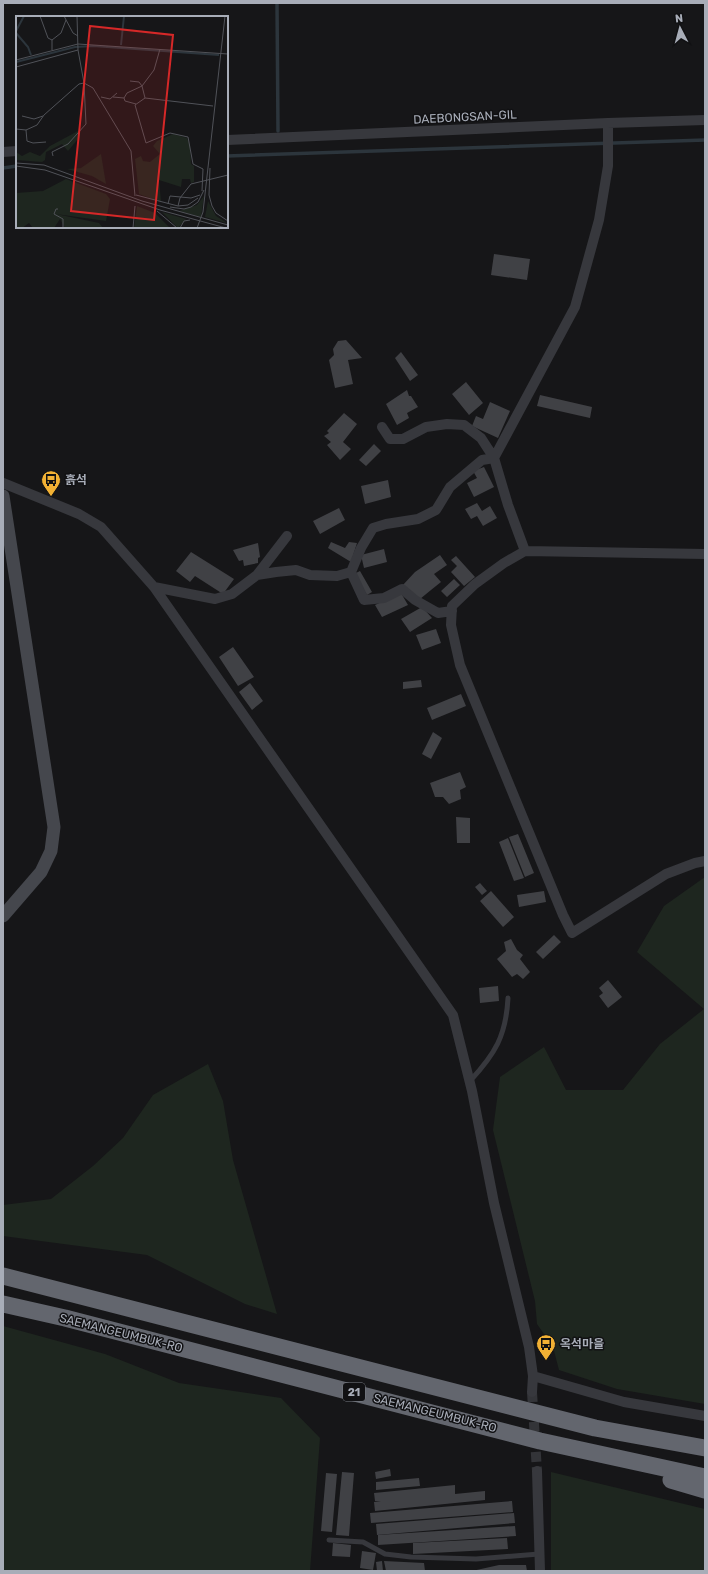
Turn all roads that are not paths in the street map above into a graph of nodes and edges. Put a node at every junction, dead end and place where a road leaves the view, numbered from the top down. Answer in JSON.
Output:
{"nodes":[{"id":1,"x":705,"y":120,"type":"edge"},
{"id":2,"x":608,"y":126,"type":"junction"},
{"id":3,"x":228,"y":140,"type":"edge"},
{"id":4,"x":16,"y":151,"type":"edge"},
{"id":5,"x":3,"y":152,"type":"edge"},
{"id":6,"x":382,"y":427,"type":"dead end"},
{"id":7,"x":494,"y":458,"type":"junction"},
{"id":8,"x":3,"y":483,"type":"edge"},
{"id":9,"x":3,"y":496,"type":"edge"},
{"id":10,"x":287,"y":536,"type":"dead end"},
{"id":11,"x":525,"y":551,"type":"junction"},
{"id":12,"x":705,"y":554,"type":"edge"},
{"id":13,"x":351,"y":572,"type":"junction"},
{"id":14,"x":257,"y":575,"type":"junction"},
{"id":15,"x":154,"y":587,"type":"junction"},
{"id":16,"x":452,"y":611,"type":"junction"},
{"id":17,"x":705,"y":861,"type":"edge"},
{"id":18,"x":3,"y":916,"type":"edge"},
{"id":19,"x":508,"y":998,"type":"dead end"},
{"id":20,"x":470,"y":1082,"type":"junction"},
{"id":21,"x":3,"y":1276,"type":"edge"},
{"id":22,"x":3,"y":1304,"type":"edge"},
{"id":23,"x":533,"y":1376,"type":"junction"},
{"id":24,"x":532,"y":1392,"type":"tunnel mouth"},
{"id":25,"x":705,"y":1416,"type":"edge"},
{"id":26,"x":595,"y":1428,"type":"junction"},
{"id":27,"x":705,"y":1438,"type":"edge"},
{"id":28,"x":540,"y":1441,"type":"junction"},
{"id":29,"x":705,"y":1448,"type":"edge"},
{"id":30,"x":537,"y":1471,"type":"tunnel mouth"},
{"id":31,"x":705,"y":1477,"type":"edge"},
{"id":32,"x":705,"y":1490,"type":"edge"},
{"id":33,"x":330,"y":1540,"type":"dead end"},
{"id":34,"x":539,"y":1554,"type":"junction"},
{"id":35,"x":540,"y":1571,"type":"edge"}],
"edges":[{"from":1,"to":2,"type":"street","name":"DAEBONGSAN-GIL"},
{"from":2,"to":3,"type":"street","name":"DAEBONGSAN-GIL"},
{"from":2,"to":7,"type":"street"},
{"from":4,"to":5,"type":"street"},
{"from":6,"to":7,"type":"street"},
{"from":7,"to":11,"type":"street"},
{"from":7,"to":13,"type":"street"},
{"from":8,"to":15,"type":"street"},
{"from":9,"to":18,"type":"street"},
{"from":10,"to":14,"type":"street"},
{"from":11,"to":12,"type":"street"},
{"from":11,"to":16,"type":"street"},
{"from":13,"to":14,"type":"street"},
{"from":13,"to":16,"type":"street"},
{"from":14,"to":15,"type":"street"},
{"from":15,"to":20,"type":"street"},
{"from":16,"to":17,"type":"street"},
{"from":19,"to":20,"type":"lane"},
{"from":20,"to":23,"type":"street"},
{"from":21,"to":26,"type":"highway","name":"SAEMANGEUMBUK-RO","number":"21"},
{"from":22,"to":28,"type":"highway","name":"SAEMANGEUMBUK-RO","number":"21"},
{"from":23,"to":24,"type":"street"},
{"from":23,"to":25,"type":"street"},
{"from":26,"to":27,"type":"highway"},
{"from":26,"to":29,"type":"highway","name":"SAEMANGEUMBUK-RO","number":"21"},
{"from":28,"to":31,"type":"highway","name":"SAEMANGEUMBUK-RO","number":"21"},
{"from":28,"to":32,"type":"highway"},
{"from":30,"to":34,"type":"street"},
{"from":33,"to":34,"type":"lane"},
{"from":34,"to":35,"type":"street"}]}
